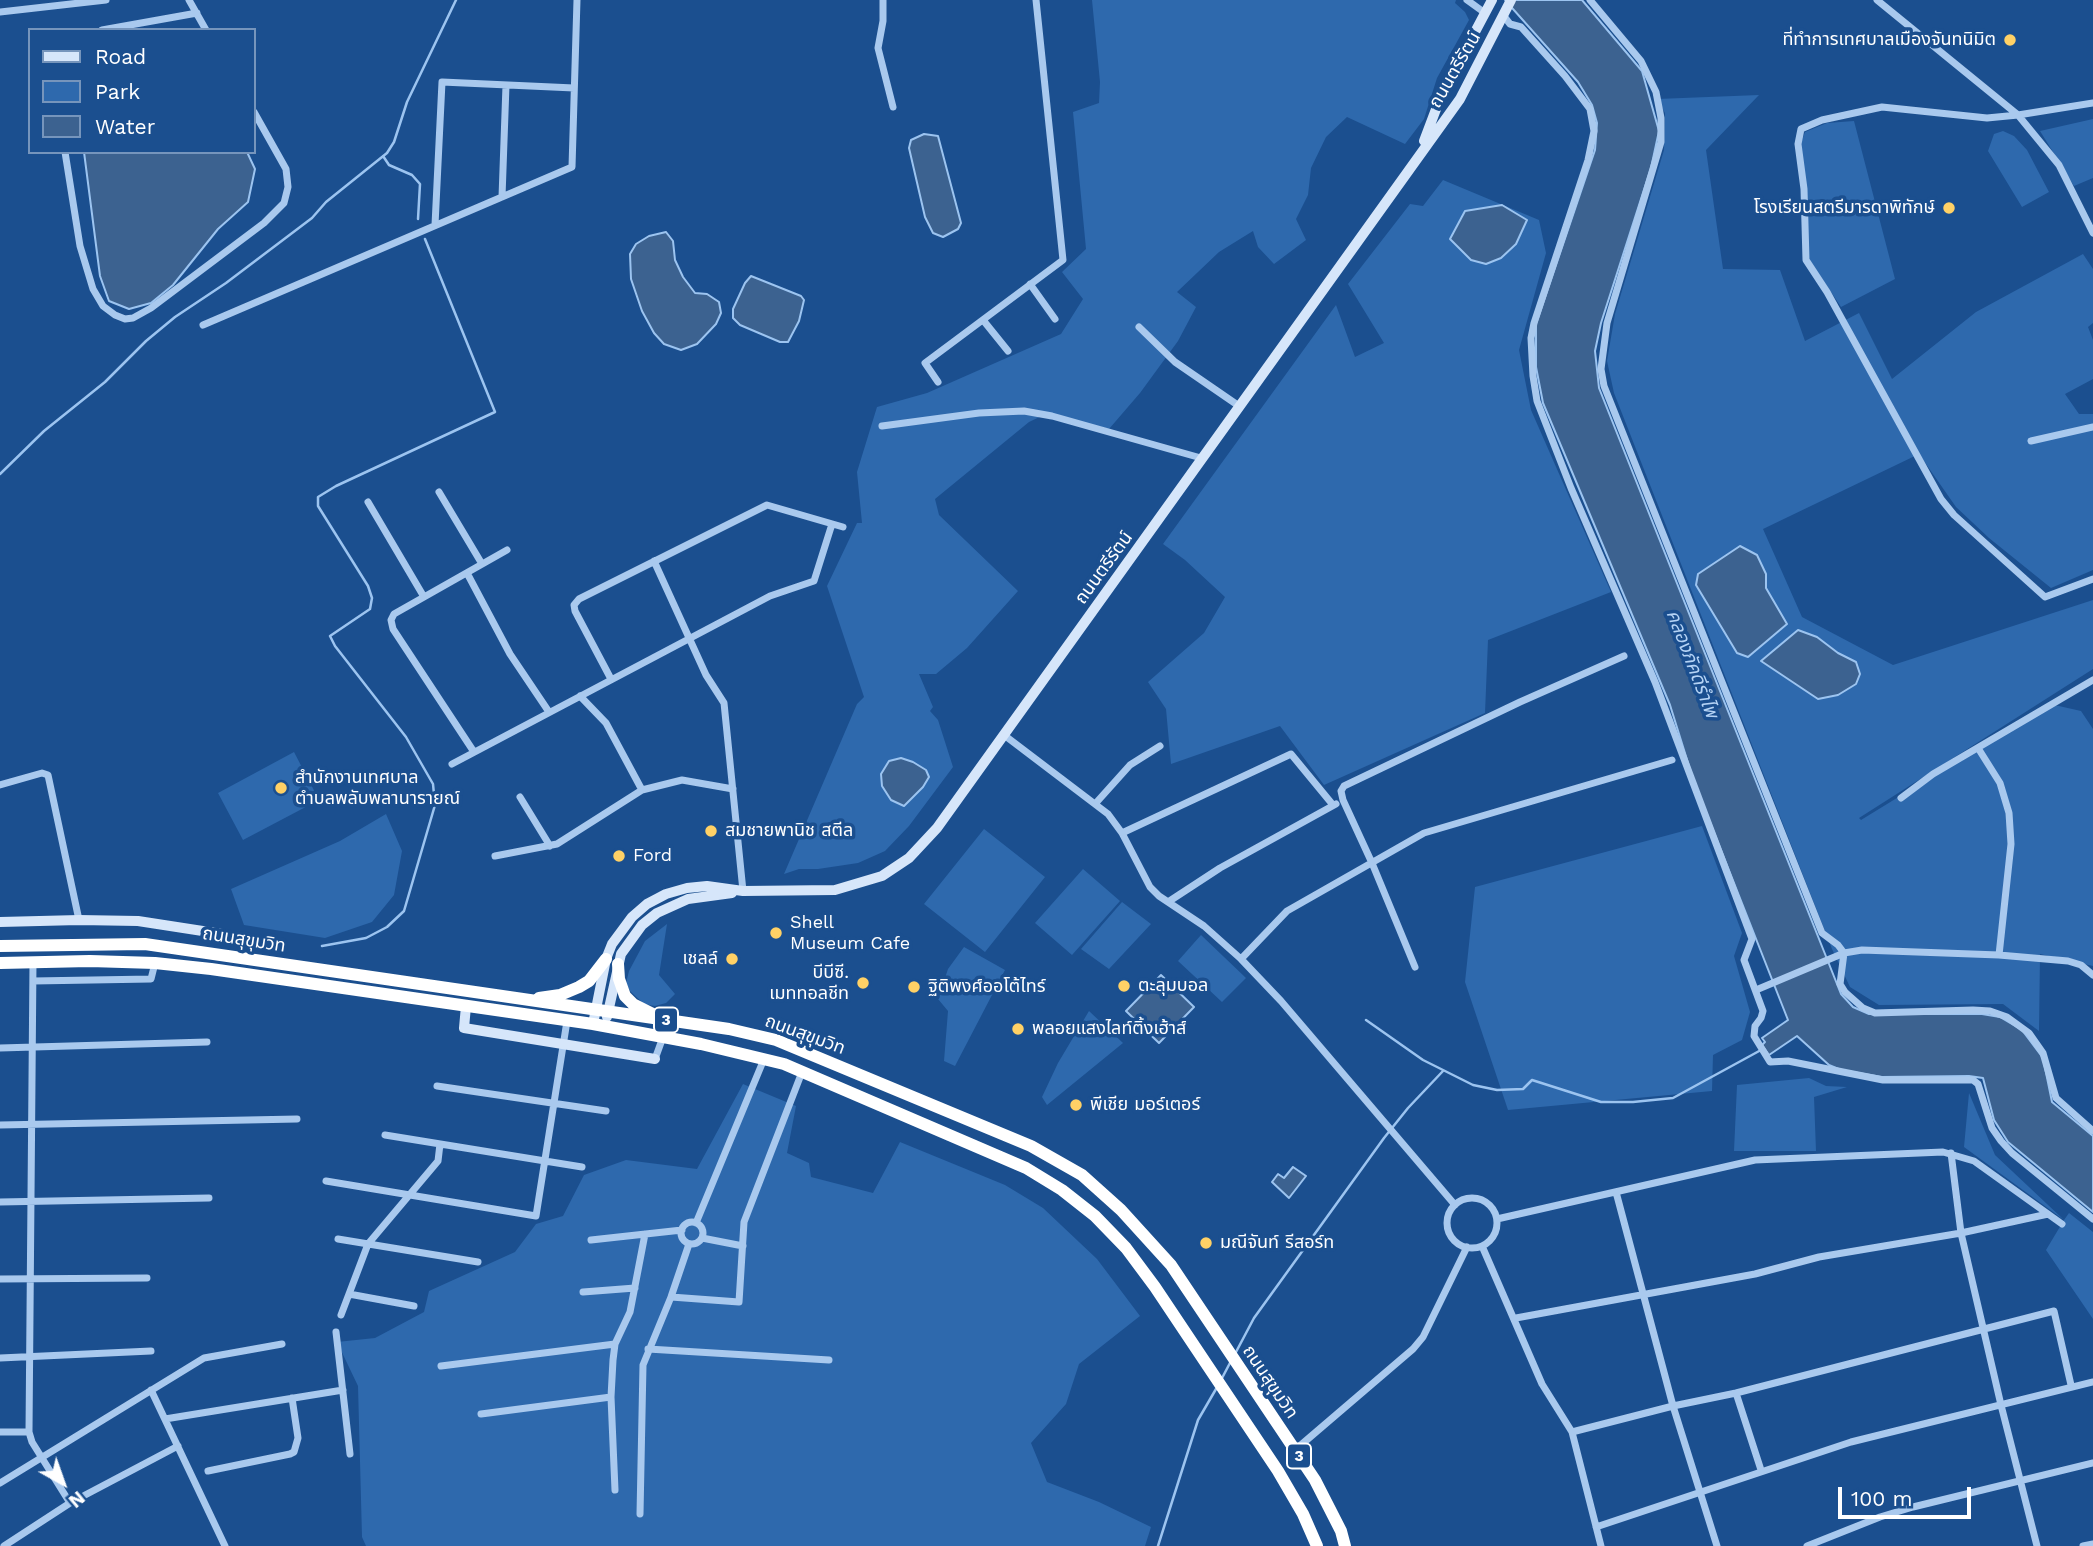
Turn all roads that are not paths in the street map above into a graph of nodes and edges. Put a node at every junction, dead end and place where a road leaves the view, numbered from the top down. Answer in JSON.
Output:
{"nodes":[{"id":1,"x":106,"y":0,"type":"edge"},
{"id":2,"x":189,"y":0,"type":"edge"},
{"id":3,"x":577,"y":0,"type":"edge"},
{"id":4,"x":883,"y":0,"type":"edge"},
{"id":5,"x":1036,"y":0,"type":"edge"},
{"id":6,"x":1466,"y":0,"type":"edge"},
{"id":7,"x":1492,"y":0,"type":"edge"},
{"id":8,"x":1511,"y":0,"type":"edge"},
{"id":9,"x":1590,"y":0,"type":"edge"},
{"id":10,"x":1877,"y":0,"type":"edge"},
{"id":11,"x":0,"y":12,"type":"edge"},
{"id":12,"x":197,"y":13,"type":"junction"},
{"id":13,"x":1485,"y":13,"type":"junction"},
{"id":14,"x":1503,"y":15,"type":"junction"},
{"id":15,"x":113,"y":28,"type":"edge"},
{"id":16,"x":205,"y":28,"type":"edge"},
{"id":17,"x":506,"y":85,"type":"junction"},
{"id":18,"x":574,"y":88,"type":"junction"},
{"id":19,"x":2093,"y":103,"type":"edge"},
{"id":20,"x":893,"y":107,"type":"dead end"},
{"id":21,"x":256,"y":115,"type":"edge"},
{"id":22,"x":2018,"y":115,"type":"junction"},
{"id":23,"x":1420,"y":152,"type":"junction"},
{"id":24,"x":65,"y":154,"type":"edge"},
{"id":25,"x":502,"y":197,"type":"junction"},
{"id":26,"x":435,"y":225,"type":"junction"},
{"id":27,"x":2093,"y":233,"type":"edge"},
{"id":28,"x":1030,"y":284,"type":"junction"},
{"id":29,"x":1055,"y":319,"type":"dead end"},
{"id":30,"x":983,"y":320,"type":"junction"},
{"id":31,"x":203,"y":325,"type":"dead end"},
{"id":32,"x":1139,"y":327,"type":"dead end"},
{"id":33,"x":1008,"y":351,"type":"dead end"},
{"id":34,"x":938,"y":382,"type":"dead end"},
{"id":35,"x":1238,"y":406,"type":"junction"},
{"id":36,"x":882,"y":426,"type":"dead end"},
{"id":37,"x":2093,"y":427,"type":"edge"},
{"id":38,"x":2031,"y":440,"type":"dead end"},
{"id":39,"x":1201,"y":458,"type":"junction"},
{"id":40,"x":439,"y":492,"type":"dead end"},
{"id":41,"x":369,"y":502,"type":"dead end"},
{"id":42,"x":832,"y":524,"type":"junction"},
{"id":43,"x":843,"y":527,"type":"dead end"},
{"id":44,"x":507,"y":550,"type":"dead end"},
{"id":45,"x":654,"y":561,"type":"junction"},
{"id":46,"x":482,"y":564,"type":"junction"},
{"id":47,"x":467,"y":573,"type":"junction"},
{"id":48,"x":2093,"y":579,"type":"edge"},
{"id":49,"x":424,"y":597,"type":"junction"},
{"id":50,"x":690,"y":638,"type":"junction"},
{"id":51,"x":1624,"y":656,"type":"dead end"},
{"id":52,"x":611,"y":679,"type":"junction"},
{"id":53,"x":2093,"y":680,"type":"edge"},
{"id":54,"x":580,"y":696,"type":"junction"},
{"id":55,"x":549,"y":712,"type":"junction"},
{"id":56,"x":1004,"y":735,"type":"junction"},
{"id":57,"x":1160,"y":746,"type":"dead end"},
{"id":58,"x":1978,"y":748,"type":"junction"},
{"id":59,"x":474,"y":752,"type":"junction"},
{"id":60,"x":1672,"y":760,"type":"dead end"},
{"id":61,"x":452,"y":764,"type":"dead end"},
{"id":62,"x":0,"y":785,"type":"edge"},
{"id":63,"x":733,"y":789,"type":"junction"},
{"id":64,"x":642,"y":790,"type":"junction"},
{"id":65,"x":520,"y":797,"type":"dead end"},
{"id":66,"x":1901,"y":798,"type":"dead end"},
{"id":67,"x":1343,"y":800,"type":"junction"},
{"id":68,"x":1095,"y":804,"type":"junction"},
{"id":69,"x":1333,"y":806,"type":"junction"},
{"id":70,"x":1122,"y":833,"type":"junction"},
{"id":71,"x":550,"y":846,"type":"junction"},
{"id":72,"x":495,"y":856,"type":"dead end"},
{"id":73,"x":1372,"y":863,"type":"junction"},
{"id":74,"x":743,"y":891,"type":"junction"},
{"id":75,"x":1168,"y":902,"type":"junction"},
{"id":76,"x":79,"y":920,"type":"junction"},
{"id":77,"x":0,"y":922,"type":"edge"},
{"id":78,"x":222,"y":934,"type":"dead end"},
{"id":79,"x":0,"y":946,"type":"edge"},
{"id":80,"x":1844,"y":953,"type":"junction"},
{"id":81,"x":1998,"y":955,"type":"junction"},
{"id":82,"x":1241,"y":959,"type":"junction"},
{"id":83,"x":33,"y":962,"type":"junction"},
{"id":84,"x":612,"y":962,"type":"junction"},
{"id":85,"x":0,"y":963,"type":"edge"},
{"id":86,"x":155,"y":963,"type":"junction"},
{"id":87,"x":1415,"y":967,"type":"dead end"},
{"id":88,"x":2093,"y":975,"type":"edge"},
{"id":89,"x":33,"y":981,"type":"junction"},
{"id":90,"x":1756,"y":989,"type":"junction"},
{"id":91,"x":521,"y":999,"type":"junction"},
{"id":92,"x":466,"y":1006,"type":"junction"},
{"id":93,"x":602,"y":1012,"type":"junction"},
{"id":94,"x":568,"y":1021,"type":"junction"},
{"id":95,"x":671,"y":1021,"type":"junction"},
{"id":96,"x":599,"y":1025,"type":"junction"},
{"id":97,"x":663,"y":1037,"type":"junction"},
{"id":98,"x":207,"y":1042,"type":"dead end"},
{"id":99,"x":564,"y":1044,"type":"junction"},
{"id":100,"x":0,"y":1048,"type":"edge"},
{"id":101,"x":33,"y":1048,"type":"junction"},
{"id":102,"x":655,"y":1059,"type":"joint"},
{"id":103,"x":764,"y":1059,"type":"junction"},
{"id":104,"x":802,"y":1072,"type":"junction"},
{"id":105,"x":437,"y":1086,"type":"dead end"},
{"id":106,"x":911,"y":1096,"type":"junction"},
{"id":107,"x":554,"y":1105,"type":"junction"},
{"id":108,"x":606,"y":1111,"type":"dead end"},
{"id":109,"x":905,"y":1116,"type":"junction"},
{"id":110,"x":297,"y":1119,"type":"dead end"},
{"id":111,"x":32,"y":1124,"type":"junction"},
{"id":112,"x":0,"y":1125,"type":"edge"},
{"id":113,"x":2093,"y":1131,"type":"edge"},
{"id":114,"x":385,"y":1135,"type":"dead end"},
{"id":115,"x":440,"y":1144,"type":"junction"},
{"id":116,"x":1951,"y":1153,"type":"junction"},
{"id":117,"x":545,"y":1161,"type":"junction"},
{"id":118,"x":582,"y":1167,"type":"dead end"},
{"id":119,"x":326,"y":1181,"type":"dead end"},
{"id":120,"x":1616,"y":1192,"type":"junction"},
{"id":121,"x":410,"y":1195,"type":"junction"},
{"id":122,"x":209,"y":1198,"type":"dead end"},
{"id":123,"x":0,"y":1202,"type":"edge"},
{"id":124,"x":32,"y":1202,"type":"junction"},
{"id":125,"x":1455,"y":1205,"type":"junction"},
{"id":126,"x":2048,"y":1214,"type":"junction"},
{"id":127,"x":1497,"y":1219,"type":"junction"},
{"id":128,"x":2093,"y":1219,"type":"edge"},
{"id":129,"x":696,"y":1223,"type":"junction"},
{"id":130,"x":2062,"y":1224,"type":"dead end"},
{"id":131,"x":682,"y":1230,"type":"junction"},
{"id":132,"x":1961,"y":1233,"type":"junction"},
{"id":133,"x":645,"y":1234,"type":"junction"},
{"id":134,"x":338,"y":1238,"type":"dead end"},
{"id":135,"x":702,"y":1238,"type":"junction"},
{"id":136,"x":591,"y":1240,"type":"dead end"},
{"id":137,"x":368,"y":1244,"type":"junction"},
{"id":138,"x":689,"y":1244,"type":"junction"},
{"id":139,"x":743,"y":1246,"type":"junction"},
{"id":140,"x":1482,"y":1246,"type":"junction"},
{"id":141,"x":1466,"y":1247,"type":"junction"},
{"id":142,"x":478,"y":1262,"type":"dead end"},
{"id":143,"x":147,"y":1278,"type":"dead end"},
{"id":144,"x":0,"y":1279,"type":"edge"},
{"id":145,"x":32,"y":1279,"type":"junction"},
{"id":146,"x":635,"y":1288,"type":"junction"},
{"id":147,"x":583,"y":1292,"type":"dead end"},
{"id":148,"x":349,"y":1294,"type":"junction"},
{"id":149,"x":1644,"y":1294,"type":"junction"},
{"id":150,"x":671,"y":1297,"type":"junction"},
{"id":151,"x":414,"y":1306,"type":"dead end"},
{"id":152,"x":341,"y":1315,"type":"dead end"},
{"id":153,"x":1516,"y":1318,"type":"junction"},
{"id":154,"x":1983,"y":1328,"type":"junction"},
{"id":155,"x":336,"y":1332,"type":"dead end"},
{"id":156,"x":615,"y":1343,"type":"junction"},
{"id":157,"x":282,"y":1344,"type":"dead end"},
{"id":158,"x":648,"y":1349,"type":"junction"},
{"id":159,"x":151,"y":1351,"type":"dead end"},
{"id":160,"x":32,"y":1357,"type":"junction"},
{"id":161,"x":0,"y":1358,"type":"edge"},
{"id":162,"x":829,"y":1360,"type":"dead end"},
{"id":163,"x":441,"y":1366,"type":"dead end"},
{"id":164,"x":2093,"y":1382,"type":"edge"},
{"id":165,"x":2071,"y":1385,"type":"junction"},
{"id":166,"x":151,"y":1390,"type":"junction"},
{"id":167,"x":343,"y":1390,"type":"junction"},
{"id":168,"x":1736,"y":1393,"type":"junction"},
{"id":169,"x":611,"y":1397,"type":"junction"},
{"id":170,"x":292,"y":1398,"type":"junction"},
{"id":171,"x":2001,"y":1405,"type":"junction"},
{"id":172,"x":1673,"y":1406,"type":"junction"},
{"id":173,"x":481,"y":1414,"type":"dead end"},
{"id":174,"x":165,"y":1419,"type":"junction"},
{"id":175,"x":0,"y":1432,"type":"edge"},
{"id":176,"x":29,"y":1432,"type":"junction"},
{"id":177,"x":1572,"y":1432,"type":"junction"},
{"id":178,"x":178,"y":1446,"type":"junction"},
{"id":179,"x":1295,"y":1450,"type":"junction"},
{"id":180,"x":350,"y":1454,"type":"dead end"},
{"id":181,"x":41,"y":1456,"type":"junction"},
{"id":182,"x":2093,"y":1463,"type":"edge"},
{"id":183,"x":1761,"y":1470,"type":"junction"},
{"id":184,"x":208,"y":1471,"type":"dead end"},
{"id":185,"x":2019,"y":1480,"type":"junction"},
{"id":186,"x":0,"y":1483,"type":"edge"},
{"id":187,"x":615,"y":1490,"type":"dead end"},
{"id":188,"x":1700,"y":1493,"type":"junction"},
{"id":189,"x":70,"y":1503,"type":"junction"},
{"id":190,"x":640,"y":1514,"type":"dead end"},
{"id":191,"x":1596,"y":1527,"type":"junction"},
{"id":192,"x":2093,"y":1544,"type":"edge"},
{"id":193,"x":4,"y":1546,"type":"edge"},
{"id":194,"x":225,"y":1546,"type":"edge"},
{"id":195,"x":1317,"y":1546,"type":"edge"},
{"id":196,"x":1345,"y":1546,"type":"edge"},
{"id":197,"x":1601,"y":1546,"type":"edge"},
{"id":198,"x":1717,"y":1546,"type":"edge"},
{"id":199,"x":1807,"y":1546,"type":"edge"},
{"id":200,"x":2037,"y":1546,"type":"edge"},
{"id":201,"x":2083,"y":1546,"type":"edge"}],
"edges":[{"from":1,"to":11,"type":"street"},
{"from":2,"to":12,"type":"street"},
{"from":3,"to":18,"type":"street"},
{"from":4,"to":20,"type":"street"},
{"from":5,"to":28,"type":"street"},
{"from":6,"to":13,"type":"street"},
{"from":7,"to":13,"type":"main road","name":"ถนนตรีรัตน์"},
{"from":8,"to":14,"type":"main road","name":"ถนนตรีรัตน์"},
{"from":9,"to":80,"type":"street"},
{"from":10,"to":22,"type":"street"},
{"from":12,"to":15,"type":"street"},
{"from":12,"to":16,"type":"street"},
{"from":13,"to":23,"type":"main road","name":"ถนนตรีรัตน์"},
{"from":14,"to":23,"type":"main road","name":"ถนนตรีรัตน์"},
{"from":14,"to":90,"type":"street"},
{"from":17,"to":18,"type":"street"},
{"from":17,"to":25,"type":"street"},
{"from":17,"to":26,"type":"street"},
{"from":18,"to":25,"type":"street"},
{"from":19,"to":22,"type":"street"},
{"from":21,"to":24,"type":"street"},
{"from":22,"to":27,"type":"street"},
{"from":22,"to":48,"type":"street"},
{"from":23,"to":35,"type":"main road","name":"ถนนตรีรัตน์"},
{"from":25,"to":26,"type":"street"},
{"from":26,"to":31,"type":"street"},
{"from":28,"to":29,"type":"street"},
{"from":28,"to":30,"type":"street"},
{"from":30,"to":33,"type":"street"},
{"from":30,"to":34,"type":"street"},
{"from":32,"to":35,"type":"street"},
{"from":35,"to":39,"type":"main road","name":"ถนนตรีรัตน์"},
{"from":36,"to":39,"type":"street"},
{"from":37,"to":38,"type":"street"},
{"from":39,"to":56,"type":"main road","name":"ถนนตรีรัตน์"},
{"from":40,"to":46,"type":"street"},
{"from":41,"to":49,"type":"street"},
{"from":42,"to":43,"type":"street"},
{"from":42,"to":45,"type":"street"},
{"from":42,"to":50,"type":"street"},
{"from":44,"to":46,"type":"street"},
{"from":45,"to":50,"type":"street"},
{"from":45,"to":52,"type":"street"},
{"from":46,"to":47,"type":"street"},
{"from":47,"to":49,"type":"street"},
{"from":47,"to":55,"type":"street"},
{"from":49,"to":59,"type":"street"},
{"from":50,"to":52,"type":"street"},
{"from":50,"to":63,"type":"street"},
{"from":51,"to":67,"type":"street"},
{"from":52,"to":54,"type":"street"},
{"from":53,"to":58,"type":"street"},
{"from":54,"to":55,"type":"street"},
{"from":54,"to":64,"type":"street"},
{"from":55,"to":59,"type":"street"},
{"from":56,"to":68,"type":"street"},
{"from":56,"to":74,"type":"main road","name":"ถนนตรีรัตน์"},
{"from":57,"to":68,"type":"street"},
{"from":58,"to":66,"type":"street"},
{"from":58,"to":81,"type":"street"},
{"from":59,"to":61,"type":"street"},
{"from":60,"to":73,"type":"street"},
{"from":62,"to":76,"type":"street"},
{"from":63,"to":64,"type":"street"},
{"from":63,"to":74,"type":"street"},
{"from":64,"to":71,"type":"street"},
{"from":65,"to":71,"type":"street"},
{"from":67,"to":69,"type":"street"},
{"from":67,"to":73,"type":"street"},
{"from":68,"to":70,"type":"street"},
{"from":69,"to":70,"type":"street"},
{"from":69,"to":75,"type":"street"},
{"from":70,"to":75,"type":"street"},
{"from":71,"to":72,"type":"street"},
{"from":73,"to":82,"type":"street"},
{"from":73,"to":87,"type":"street"},
{"from":74,"to":84,"type":"main road","name":"ถนนตรีรัตน์"},
{"from":75,"to":82,"type":"street"},
{"from":76,"to":77,"type":"main road"},
{"from":76,"to":78,"type":"main road"},
{"from":79,"to":91,"type":"highway","name":"ถนนสุขุมวิท","number":"3"},
{"from":80,"to":81,"type":"street"},
{"from":80,"to":90,"type":"street"},
{"from":80,"to":113,"type":"street"},
{"from":81,"to":88,"type":"street"},
{"from":82,"to":125,"type":"street"},
{"from":83,"to":85,"type":"highway","name":"ถนนสุขุมวิท","number":"3"},
{"from":83,"to":86,"type":"highway","name":"ถนนสุขุมวิท","number":"3"},
{"from":83,"to":89,"type":"street"},
{"from":84,"to":91,"type":"highway"},
{"from":84,"to":93,"type":"main road","name":"ถนนตรีรัตน์"},
{"from":84,"to":95,"type":"highway"},
{"from":86,"to":89,"type":"street"},
{"from":86,"to":92,"type":"highway","name":"ถนนสุขุมวิท","number":"3"},
{"from":89,"to":101,"type":"street"},
{"from":90,"to":128,"type":"street"},
{"from":91,"to":93,"type":"highway","name":"ถนนสุขุมวิท","number":"3"},
{"from":92,"to":94,"type":"highway","name":"ถนนสุขุมวิท","number":"3"},
{"from":92,"to":99,"type":"main road"},
{"from":93,"to":95,"type":"highway","name":"ถนนสุขุมวิท","number":"3"},
{"from":93,"to":96,"type":"main road","name":"ถนนตรีรัตน์"},
{"from":94,"to":96,"type":"highway","name":"ถนนสุขุมวิท","number":"3"},
{"from":94,"to":99,"type":"street"},
{"from":95,"to":106,"type":"highway","name":"ถนนสุขุมวิท","number":"3"},
{"from":96,"to":97,"type":"highway","name":"ถนนสุขุมวิท","number":"3"},
{"from":97,"to":102,"type":"street"},
{"from":97,"to":103,"type":"highway","name":"ถนนสุขุมวิท","number":"3"},
{"from":98,"to":101,"type":"street"},
{"from":99,"to":102,"type":"main road"},
{"from":99,"to":107,"type":"street"},
{"from":100,"to":101,"type":"street"},
{"from":101,"to":111,"type":"street"},
{"from":103,"to":104,"type":"highway","name":"ถนนสุขุมวิท","number":"3"},
{"from":103,"to":129,"type":"street"},
{"from":104,"to":109,"type":"highway","name":"ถนนสุขุมวิท","number":"3"},
{"from":104,"to":139,"type":"street"},
{"from":105,"to":107,"type":"street"},
{"from":106,"to":109,"type":"highway"},
{"from":106,"to":179,"type":"highway","name":"ถนนสุขุมวิท","number":"3"},
{"from":107,"to":108,"type":"street"},
{"from":107,"to":117,"type":"street"},
{"from":109,"to":195,"type":"highway","name":"ถนนสุขุมวิท","number":"3"},
{"from":110,"to":111,"type":"street"},
{"from":111,"to":112,"type":"street"},
{"from":111,"to":124,"type":"street"},
{"from":114,"to":115,"type":"street"},
{"from":115,"to":117,"type":"street"},
{"from":115,"to":121,"type":"street"},
{"from":116,"to":120,"type":"street"},
{"from":116,"to":126,"type":"street"},
{"from":116,"to":132,"type":"street"},
{"from":117,"to":118,"type":"street"},
{"from":117,"to":121,"type":"street"},
{"from":119,"to":121,"type":"street"},
{"from":120,"to":127,"type":"street"},
{"from":120,"to":149,"type":"street"},
{"from":121,"to":137,"type":"street"},
{"from":122,"to":124,"type":"street"},
{"from":123,"to":124,"type":"street"},
{"from":124,"to":145,"type":"street"},
{"from":125,"to":127,"type":"street"},
{"from":125,"to":141,"type":"street"},
{"from":126,"to":130,"type":"street"},
{"from":126,"to":132,"type":"street"},
{"from":127,"to":140,"type":"street"},
{"from":129,"to":131,"type":"street"},
{"from":129,"to":135,"type":"street"},
{"from":131,"to":133,"type":"street"},
{"from":131,"to":138,"type":"street"},
{"from":132,"to":149,"type":"street"},
{"from":132,"to":154,"type":"street"},
{"from":133,"to":136,"type":"street"},
{"from":133,"to":146,"type":"street"},
{"from":134,"to":137,"type":"street"},
{"from":135,"to":138,"type":"street"},
{"from":135,"to":139,"type":"street"},
{"from":137,"to":142,"type":"street"},
{"from":137,"to":148,"type":"street"},
{"from":138,"to":150,"type":"street"},
{"from":139,"to":150,"type":"street"},
{"from":140,"to":141,"type":"street"},
{"from":140,"to":153,"type":"street"},
{"from":141,"to":179,"type":"street"},
{"from":143,"to":145,"type":"street"},
{"from":144,"to":145,"type":"street"},
{"from":145,"to":160,"type":"street"},
{"from":146,"to":147,"type":"street"},
{"from":146,"to":156,"type":"street"},
{"from":148,"to":151,"type":"street"},
{"from":148,"to":152,"type":"street"},
{"from":149,"to":153,"type":"street"},
{"from":149,"to":172,"type":"street"},
{"from":150,"to":158,"type":"street"},
{"from":153,"to":177,"type":"street"},
{"from":154,"to":165,"type":"street"},
{"from":154,"to":168,"type":"street"},
{"from":154,"to":171,"type":"street"},
{"from":155,"to":167,"type":"street"},
{"from":156,"to":163,"type":"street"},
{"from":156,"to":169,"type":"street"},
{"from":157,"to":166,"type":"street"},
{"from":158,"to":162,"type":"street"},
{"from":158,"to":190,"type":"street"},
{"from":159,"to":160,"type":"street"},
{"from":160,"to":161,"type":"street"},
{"from":160,"to":176,"type":"street"},
{"from":164,"to":165,"type":"street"},
{"from":165,"to":171,"type":"street"},
{"from":166,"to":174,"type":"street"},
{"from":166,"to":181,"type":"street"},
{"from":167,"to":170,"type":"street"},
{"from":167,"to":180,"type":"street"},
{"from":168,"to":172,"type":"street"},
{"from":168,"to":183,"type":"street"},
{"from":169,"to":173,"type":"street"},
{"from":169,"to":187,"type":"street"},
{"from":170,"to":174,"type":"street"},
{"from":170,"to":184,"type":"street"},
{"from":171,"to":183,"type":"street"},
{"from":171,"to":185,"type":"street"},
{"from":172,"to":177,"type":"street"},
{"from":172,"to":188,"type":"street"},
{"from":174,"to":178,"type":"street"},
{"from":175,"to":176,"type":"street"},
{"from":176,"to":181,"type":"street"},
{"from":177,"to":191,"type":"street"},
{"from":178,"to":189,"type":"street"},
{"from":178,"to":194,"type":"street"},
{"from":179,"to":196,"type":"highway","name":"ถนนสุขุมวิท","number":"3"},
{"from":181,"to":186,"type":"street"},
{"from":181,"to":189,"type":"street"},
{"from":182,"to":185,"type":"street"},
{"from":183,"to":188,"type":"street"},
{"from":185,"to":199,"type":"street"},
{"from":185,"to":200,"type":"street"},
{"from":188,"to":191,"type":"street"},
{"from":188,"to":198,"type":"street"},
{"from":189,"to":193,"type":"street"},
{"from":191,"to":197,"type":"street"},
{"from":192,"to":201,"type":"street"}]}
